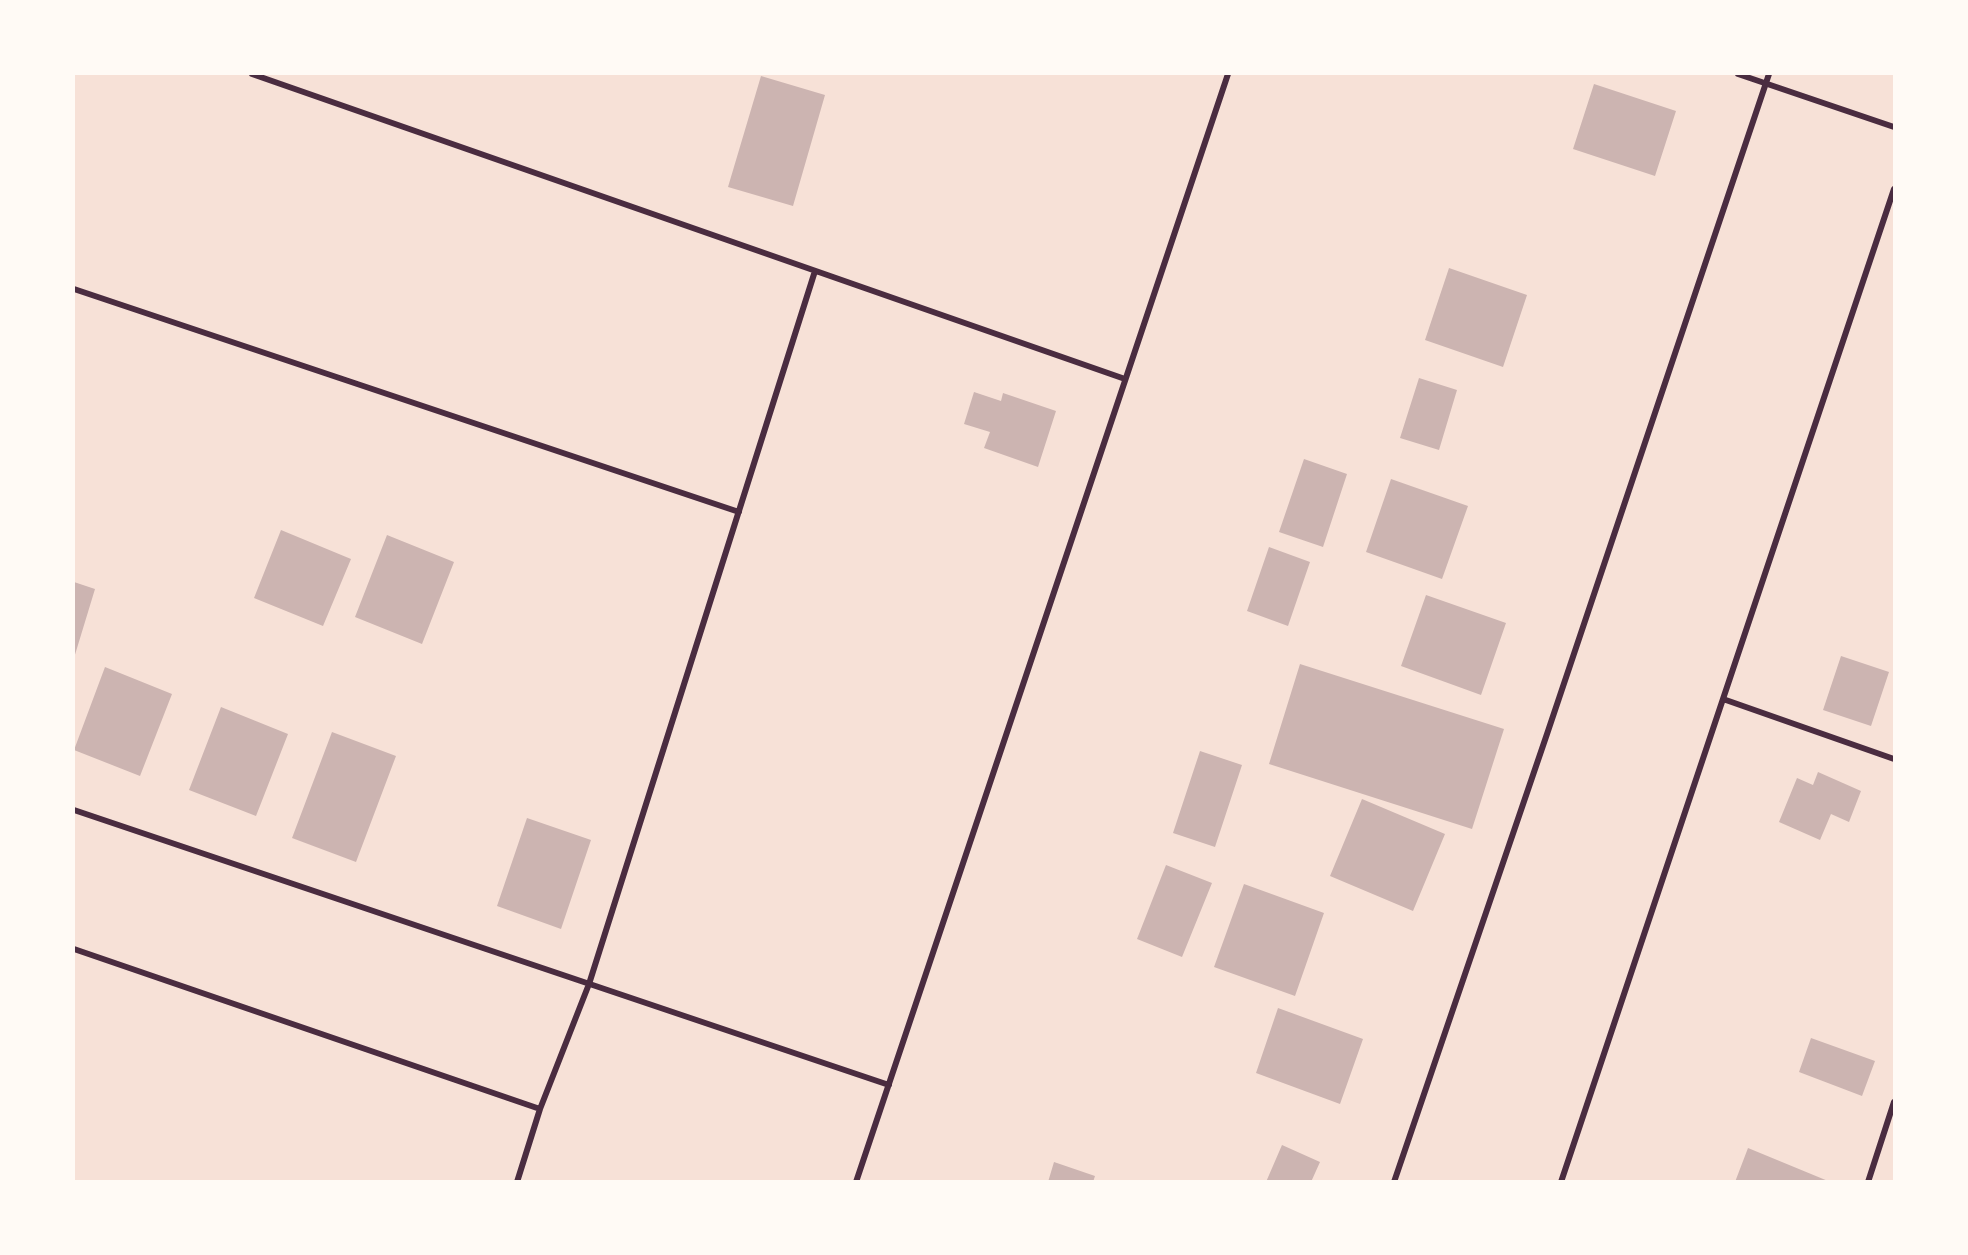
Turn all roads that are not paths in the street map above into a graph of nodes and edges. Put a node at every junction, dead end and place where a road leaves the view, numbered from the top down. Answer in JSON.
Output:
{"nodes":[{"id":1,"x":252,"y":74,"type":"edge"},
{"id":2,"x":1228,"y":74,"type":"edge"},
{"id":3,"x":1738,"y":74,"type":"edge"},
{"id":4,"x":1769,"y":74,"type":"edge"},
{"id":5,"x":1766,"y":83,"type":"junction"},
{"id":6,"x":1894,"y":127,"type":"edge"},
{"id":7,"x":1894,"y":189,"type":"edge"},
{"id":8,"x":815,"y":270,"type":"junction"},
{"id":9,"x":74,"y":290,"type":"edge"},
{"id":10,"x":1125,"y":379,"type":"junction"},
{"id":11,"x":739,"y":512,"type":"junction"},
{"id":12,"x":1723,"y":699,"type":"junction"},
{"id":13,"x":1894,"y":759,"type":"edge"},
{"id":14,"x":74,"y":810,"type":"edge"},
{"id":15,"x":74,"y":949,"type":"edge"},
{"id":16,"x":589,"y":984,"type":"junction"},
{"id":17,"x":889,"y":1085,"type":"junction"},
{"id":18,"x":1894,"y":1102,"type":"edge"},
{"id":19,"x":540,"y":1109,"type":"junction"},
{"id":20,"x":517,"y":1182,"type":"edge"},
{"id":21,"x":856,"y":1182,"type":"edge"},
{"id":22,"x":1394,"y":1182,"type":"edge"},
{"id":23,"x":1561,"y":1182,"type":"edge"},
{"id":24,"x":1868,"y":1182,"type":"edge"}],
"edges":[{"from":1,"to":8,"type":"street"},
{"from":2,"to":10,"type":"street"},
{"from":3,"to":5,"type":"street"},
{"from":4,"to":5,"type":"street"},
{"from":5,"to":6,"type":"street"},
{"from":5,"to":22,"type":"street"},
{"from":7,"to":12,"type":"street"},
{"from":8,"to":10,"type":"street"},
{"from":8,"to":11,"type":"street"},
{"from":9,"to":11,"type":"street"},
{"from":10,"to":17,"type":"street"},
{"from":11,"to":16,"type":"street"},
{"from":12,"to":13,"type":"street"},
{"from":12,"to":23,"type":"street"},
{"from":14,"to":16,"type":"street"},
{"from":15,"to":19,"type":"street"},
{"from":16,"to":17,"type":"street"},
{"from":16,"to":19,"type":"street"},
{"from":17,"to":21,"type":"street"},
{"from":18,"to":24,"type":"street"},
{"from":19,"to":20,"type":"street"}]}
